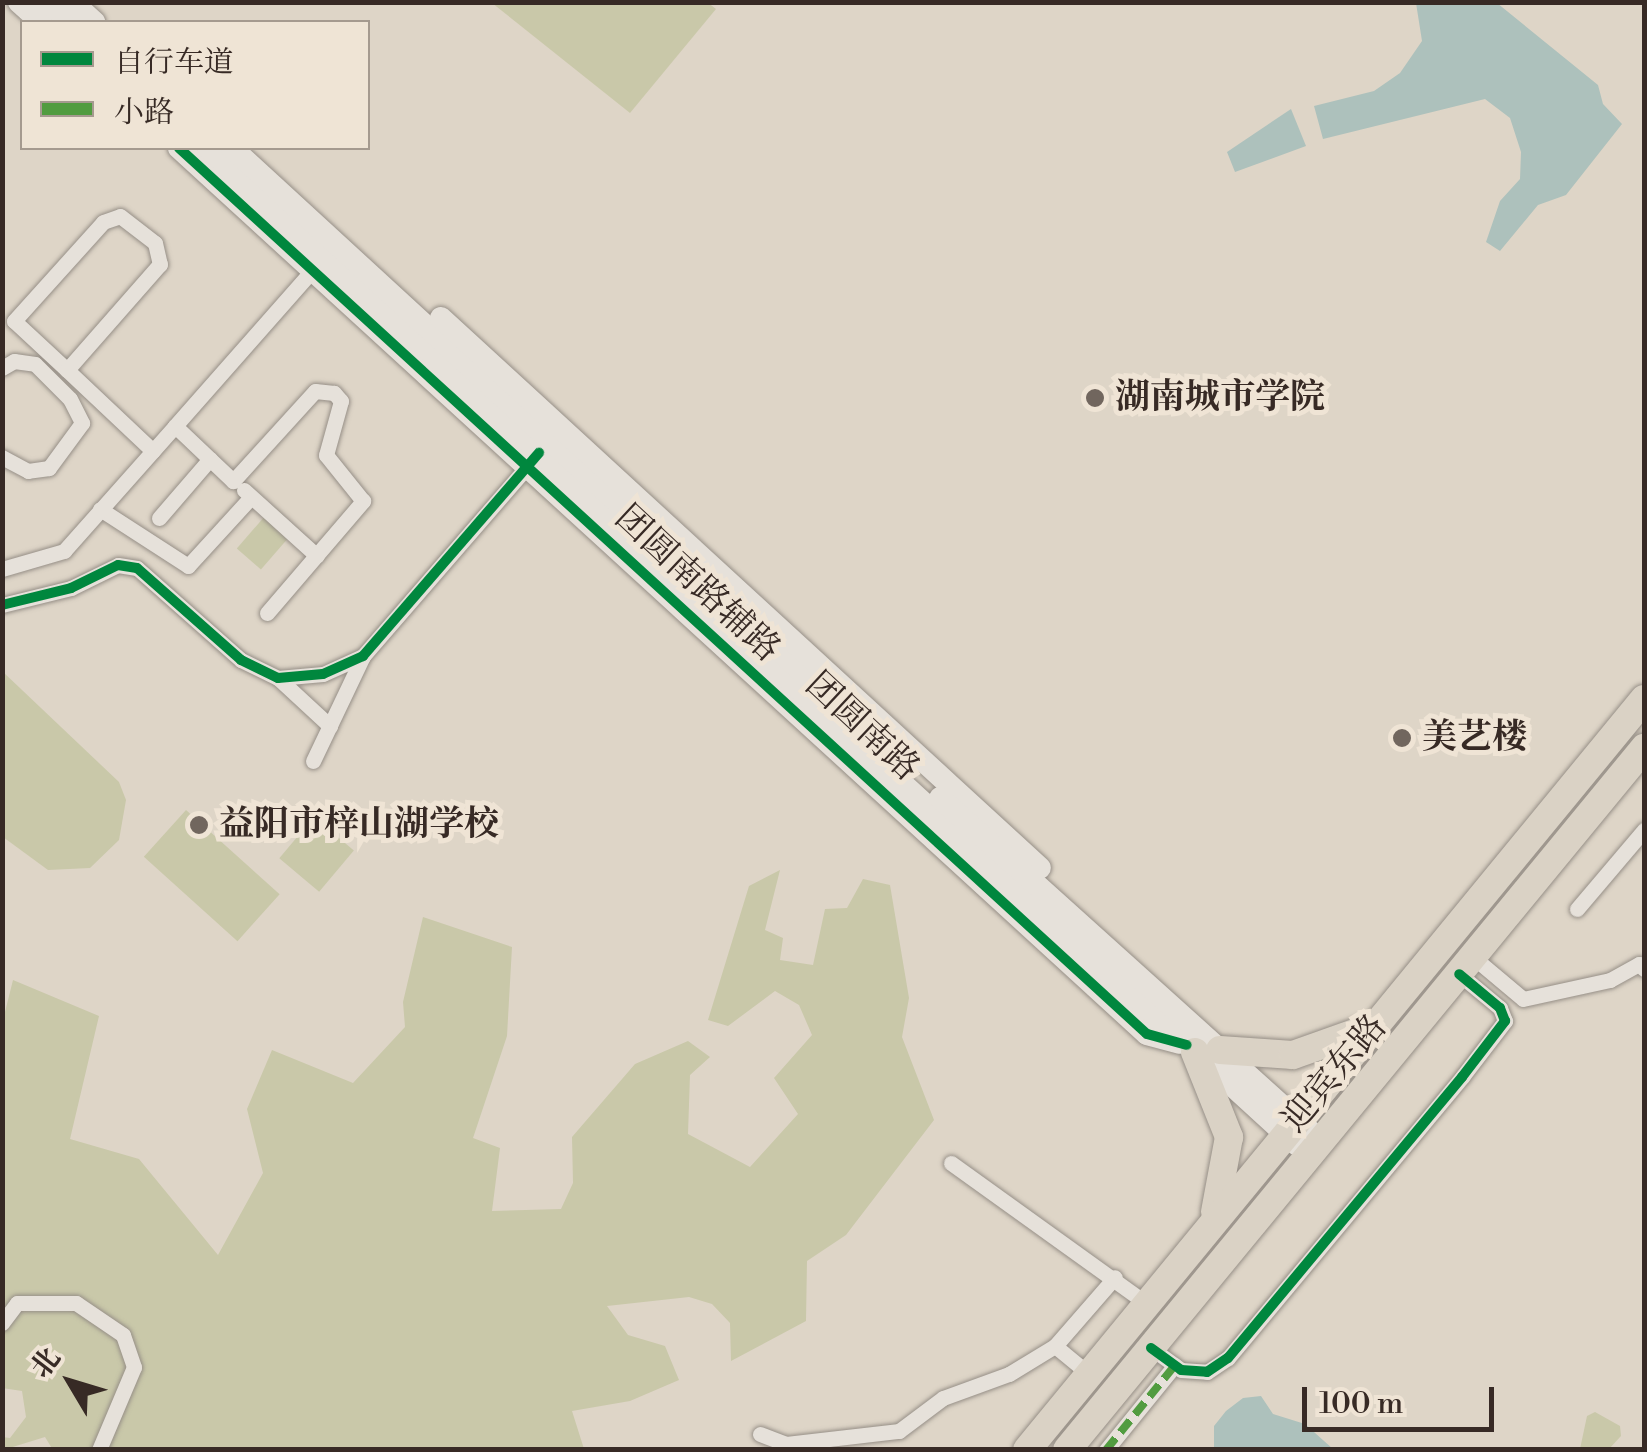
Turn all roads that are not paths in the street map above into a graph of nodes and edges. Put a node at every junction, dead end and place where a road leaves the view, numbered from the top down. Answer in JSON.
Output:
{"nodes":[{"id":1,"x":19,"y":2,"type":"edge"},
{"id":2,"x":48,"y":2,"type":"edge"},
{"id":3,"x":72,"y":2,"type":"edge"},
{"id":4,"x":92,"y":2,"type":"edge"},
{"id":5,"x":39,"y":20,"type":"edge"},
{"id":6,"x":68,"y":20,"type":"edge"},
{"id":7,"x":92,"y":20,"type":"edge"},
{"id":8,"x":112,"y":20,"type":"edge"},
{"id":9,"x":181,"y":150,"type":"edge"},
{"id":10,"x":210,"y":150,"type":"edge"},
{"id":11,"x":234,"y":150,"type":"edge"},
{"id":12,"x":255,"y":150,"type":"edge"},
{"id":13,"x":320,"y":262,"type":"junction"},
{"id":14,"x":8,"y":316,"type":"edge"},
{"id":15,"x":2,"y":368,"type":"edge"},
{"id":16,"x":67,"y":370,"type":"junction"},
{"id":17,"x":174,"y":426,"type":"junction"},
{"id":18,"x":152,"y":451,"type":"junction"},
{"id":19,"x":2,"y":456,"type":"edge"},
{"id":20,"x":210,"y":459,"type":"junction"},
{"id":21,"x":533,"y":460,"type":"junction"},
{"id":22,"x":234,"y":481,"type":"junction"},
{"id":23,"x":251,"y":496,"type":"junction"},
{"id":24,"x":100,"y":510,"type":"junction"},
{"id":25,"x":158,"y":518,"type":"dead end"},
{"id":26,"x":317,"y":556,"type":"junction"},
{"id":27,"x":2,"y":569,"type":"edge"},
{"id":28,"x":2,"y":605,"type":"edge"},
{"id":29,"x":266,"y":613,"type":"dead end"},
{"id":30,"x":363,"y":656,"type":"junction"},
{"id":31,"x":278,"y":678,"type":"junction"},
{"id":32,"x":1644,"y":699,"type":"edge"},
{"id":33,"x":330,"y":726,"type":"junction"},
{"id":34,"x":1644,"y":748,"type":"edge"},
{"id":35,"x":313,"y":761,"type":"dead end"},
{"id":36,"x":1644,"y":830,"type":"edge"},
{"id":37,"x":1577,"y":909,"type":"dead end"},
{"id":38,"x":1643,"y":964,"type":"edge"},
{"id":39,"x":1466,"y":966,"type":"junction"},
{"id":40,"x":1376,"y":1024,"type":"junction"},
{"id":41,"x":1204,"y":1048,"type":"junction"},
{"id":42,"x":1291,"y":1127,"type":"junction"},
{"id":43,"x":1314,"y":1147,"type":"junction"},
{"id":44,"x":951,"y":1163,"type":"dead end"},
{"id":45,"x":1211,"y":1225,"type":"junction"},
{"id":46,"x":1114,"y":1277,"type":"junction"},
{"id":47,"x":1147,"y":1304,"type":"junction"},
{"id":48,"x":2,"y":1322,"type":"edge"},
{"id":49,"x":1055,"y":1346,"type":"junction"},
{"id":50,"x":1151,"y":1348,"type":"junction"},
{"id":51,"x":1174,"y":1365,"type":"junction"},
{"id":52,"x":1089,"y":1374,"type":"junction"},
{"id":53,"x":760,"y":1434,"type":"dead end"},
{"id":54,"x":99,"y":1450,"type":"edge"},
{"id":55,"x":1026,"y":1450,"type":"edge"},
{"id":56,"x":1067,"y":1450,"type":"edge"},
{"id":57,"x":1106,"y":1450,"type":"edge"}],
"edges":[{"from":1,"to":5,"type":"main road"},
{"from":2,"to":6,"type":"main road"},
{"from":3,"to":7,"type":"main road"},
{"from":4,"to":8,"type":"main road"},
{"from":9,"to":13,"type":"main road"},
{"from":10,"to":13,"type":"main road","name":"团圆南路"},
{"from":11,"to":41,"type":"main road","name":"团圆南路"},
{"from":12,"to":41,"type":"main road","name":"团圆南路辅路"},
{"from":13,"to":17,"type":"street"},
{"from":13,"to":21,"type":"main road","name":"团圆南路"},
{"from":14,"to":16,"type":"street"},
{"from":14,"to":16,"type":"street"},
{"from":15,"to":19,"type":"street"},
{"from":16,"to":18,"type":"street"},
{"from":17,"to":18,"type":"street"},
{"from":17,"to":20,"type":"street"},
{"from":18,"to":24,"type":"street"},
{"from":20,"to":22,"type":"street"},
{"from":20,"to":25,"type":"street"},
{"from":21,"to":30,"type":"street"},
{"from":21,"to":41,"type":"main road","name":"团圆南路"},
{"from":22,"to":23,"type":"street"},
{"from":22,"to":26,"type":"street"},
{"from":23,"to":24,"type":"street"},
{"from":23,"to":26,"type":"street"},
{"from":24,"to":27,"type":"street"},
{"from":26,"to":29,"type":"street"},
{"from":28,"to":31,"type":"street"},
{"from":30,"to":31,"type":"street"},
{"from":30,"to":33,"type":"street"},
{"from":31,"to":33,"type":"street"},
{"from":32,"to":40,"type":"highway","name":"迎宾东路"},
{"from":33,"to":35,"type":"street"},
{"from":34,"to":39,"type":"highway","name":"迎宾东路"},
{"from":36,"to":37,"type":"street"},
{"from":38,"to":39,"type":"street"},
{"from":39,"to":43,"type":"highway","name":"迎宾东路"},
{"from":39,"to":51,"type":"street"},
{"from":40,"to":41,"type":"highway"},
{"from":40,"to":42,"type":"highway","name":"迎宾东路"},
{"from":41,"to":42,"type":"main road","name":"团圆南路"},
{"from":41,"to":45,"type":"highway"},
{"from":42,"to":43,"type":"main road","name":"团圆南路"},
{"from":42,"to":45,"type":"highway","name":"迎宾东路"},
{"from":43,"to":50,"type":"highway","name":"迎宾东路"},
{"from":44,"to":46,"type":"street"},
{"from":45,"to":47,"type":"highway","name":"迎宾东路"},
{"from":46,"to":47,"type":"street"},
{"from":46,"to":49,"type":"street"},
{"from":47,"to":52,"type":"highway","name":"迎宾东路"},
{"from":48,"to":54,"type":"street"},
{"from":49,"to":52,"type":"street"},
{"from":49,"to":53,"type":"street"},
{"from":50,"to":51,"type":"street"},
{"from":50,"to":56,"type":"highway","name":"迎宾东路"},
{"from":51,"to":57,"type":"street"},
{"from":52,"to":55,"type":"highway","name":"迎宾东路"}]}
